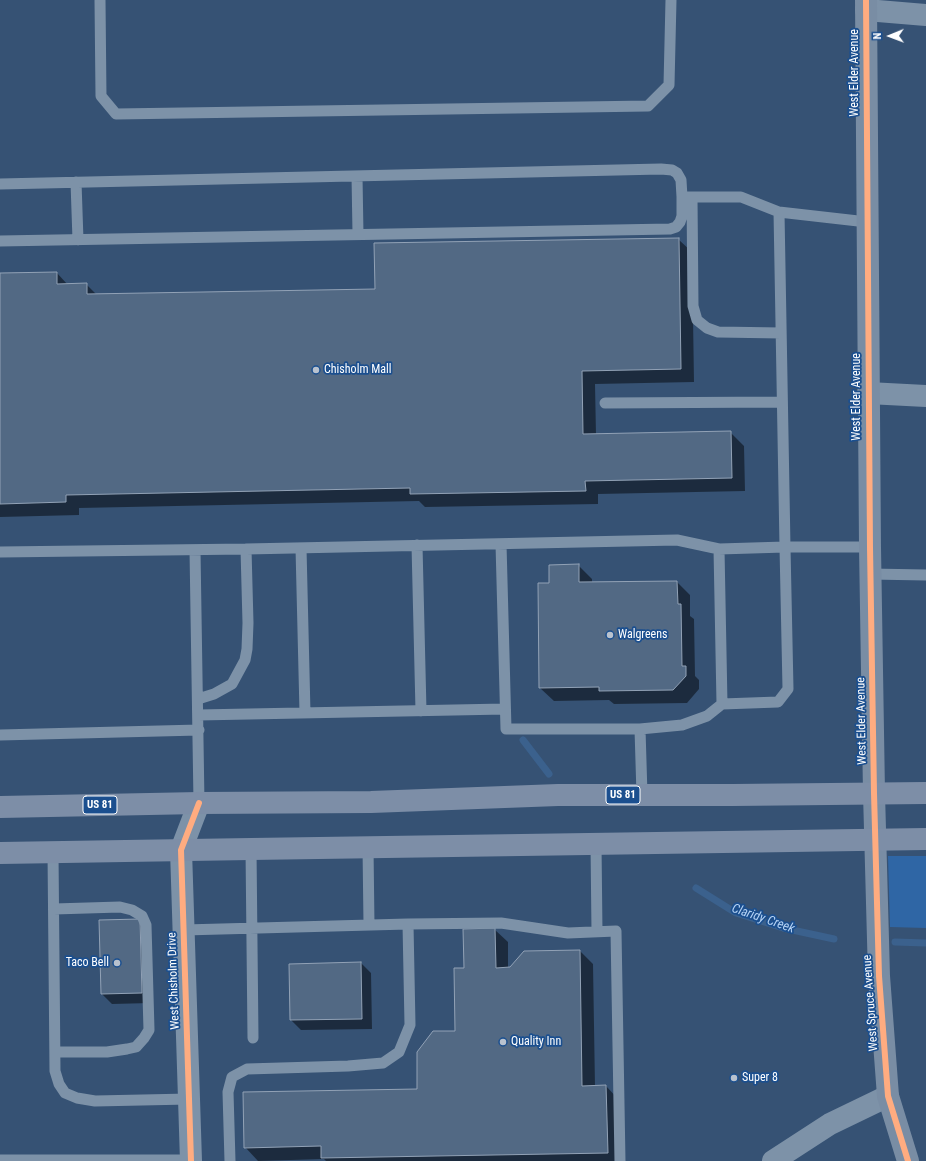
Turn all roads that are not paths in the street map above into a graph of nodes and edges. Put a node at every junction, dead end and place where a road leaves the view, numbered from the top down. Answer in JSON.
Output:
{"nodes":[{"id":1,"x":100,"y":0,"type":"edge"},
{"id":2,"x":671,"y":0,"type":"edge"},
{"id":3,"x":866,"y":5,"type":"edge"},
{"id":4,"x":926,"y":15,"type":"edge"},
{"id":5,"x":357,"y":176,"type":"junction"},
{"id":6,"x":76,"y":182,"type":"junction"},
{"id":7,"x":0,"y":184,"type":"edge"},
{"id":8,"x":687,"y":197,"type":"junction"},
{"id":9,"x":779,"y":212,"type":"junction"},
{"id":10,"x":867,"y":222,"type":"junction"},
{"id":11,"x":358,"y":234,"type":"junction"},
{"id":12,"x":78,"y":240,"type":"junction"},
{"id":13,"x":0,"y":241,"type":"edge"},
{"id":14,"x":781,"y":333,"type":"junction"},
{"id":15,"x":868,"y":393,"type":"junction"},
{"id":16,"x":926,"y":396,"type":"edge"},
{"id":17,"x":782,"y":402,"type":"junction"},
{"id":18,"x":605,"y":404,"type":"dead end"},
{"id":19,"x":501,"y":544,"type":"junction"},
{"id":20,"x":417,"y":545,"type":"junction"},
{"id":21,"x":785,"y":547,"type":"junction"},
{"id":22,"x":870,"y":547,"type":"junction"},
{"id":23,"x":300,"y":548,"type":"junction"},
{"id":24,"x":246,"y":549,"type":"junction"},
{"id":25,"x":719,"y":549,"type":"junction"},
{"id":26,"x":195,"y":550,"type":"junction"},
{"id":27,"x":0,"y":552,"type":"edge"},
{"id":28,"x":870,"y":574,"type":"junction"},
{"id":29,"x":926,"y":575,"type":"edge"},
{"id":30,"x":198,"y":699,"type":"junction"},
{"id":31,"x":722,"y":704,"type":"junction"},
{"id":32,"x":505,"y":709,"type":"junction"},
{"id":33,"x":421,"y":710,"type":"junction"},
{"id":34,"x":304,"y":713,"type":"junction"},
{"id":35,"x":198,"y":715,"type":"junction"},
{"id":36,"x":640,"y":729,"type":"junction"},
{"id":37,"x":199,"y":730,"type":"junction"},
{"id":38,"x":0,"y":735,"type":"edge"},
{"id":39,"x":874,"y":793,"type":"junction"},
{"id":40,"x":926,"y":793,"type":"edge"},
{"id":41,"x":642,"y":795,"type":"junction"},
{"id":42,"x":200,"y":803,"type":"junction"},
{"id":43,"x":0,"y":807,"type":"edge"},
{"id":44,"x":926,"y":839,"type":"edge"},
{"id":45,"x":875,"y":840,"type":"junction"},
{"id":46,"x":596,"y":844,"type":"junction"},
{"id":47,"x":368,"y":847,"type":"junction"},
{"id":48,"x":251,"y":849,"type":"junction"},
{"id":49,"x":181,"y":850,"type":"junction"},
{"id":50,"x":53,"y":852,"type":"junction"},
{"id":51,"x":0,"y":853,"type":"edge"},
{"id":52,"x":54,"y":909,"type":"junction"},
{"id":53,"x":408,"y":924,"type":"junction"},
{"id":54,"x":369,"y":925,"type":"junction"},
{"id":55,"x":252,"y":928,"type":"junction"},
{"id":56,"x":184,"y":930,"type":"junction"},
{"id":57,"x":597,"y":932,"type":"junction"},
{"id":58,"x":253,"y":1038,"type":"dead end"},
{"id":59,"x":55,"y":1052,"type":"junction"},
{"id":60,"x":888,"y":1096,"type":"junction"},
{"id":61,"x":189,"y":1099,"type":"junction"},
{"id":62,"x":0,"y":1160,"type":"edge"},
{"id":63,"x":191,"y":1161,"type":"edge"},
{"id":64,"x":230,"y":1161,"type":"edge"},
{"id":65,"x":620,"y":1161,"type":"edge"},
{"id":66,"x":774,"y":1161,"type":"edge"},
{"id":67,"x":908,"y":1161,"type":"edge"}],
"edges":[{"from":1,"to":2,"type":"lane"},
{"from":3,"to":4,"type":"street"},
{"from":3,"to":10,"type":"street","name":"West Elder Avenue"},
{"from":5,"to":6,"type":"lane"},
{"from":5,"to":8,"type":"lane"},
{"from":5,"to":11,"type":"lane"},
{"from":6,"to":7,"type":"lane"},
{"from":6,"to":12,"type":"lane"},
{"from":8,"to":9,"type":"lane"},
{"from":8,"to":11,"type":"lane"},
{"from":8,"to":14,"type":"lane"},
{"from":9,"to":10,"type":"lane"},
{"from":9,"to":14,"type":"lane"},
{"from":10,"to":15,"type":"street","name":"West Elder Avenue"},
{"from":11,"to":12,"type":"lane"},
{"from":12,"to":13,"type":"lane"},
{"from":14,"to":17,"type":"lane"},
{"from":15,"to":16,"type":"street"},
{"from":15,"to":22,"type":"street","name":"West Elder Avenue"},
{"from":17,"to":18,"type":"lane"},
{"from":17,"to":21,"type":"lane"},
{"from":19,"to":20,"type":"lane"},
{"from":19,"to":25,"type":"lane"},
{"from":19,"to":32,"type":"lane"},
{"from":20,"to":23,"type":"lane"},
{"from":20,"to":33,"type":"lane"},
{"from":21,"to":22,"type":"lane"},
{"from":21,"to":25,"type":"lane"},
{"from":21,"to":31,"type":"lane"},
{"from":22,"to":28,"type":"street","name":"West Elder Avenue"},
{"from":23,"to":24,"type":"lane"},
{"from":23,"to":34,"type":"lane"},
{"from":24,"to":26,"type":"lane"},
{"from":24,"to":30,"type":"lane"},
{"from":25,"to":31,"type":"lane"},
{"from":26,"to":27,"type":"lane"},
{"from":26,"to":30,"type":"lane"},
{"from":28,"to":29,"type":"lane"},
{"from":28,"to":39,"type":"street","name":"West Elder Avenue"},
{"from":30,"to":35,"type":"lane"},
{"from":31,"to":36,"type":"lane"},
{"from":32,"to":33,"type":"lane"},
{"from":32,"to":36,"type":"lane"},
{"from":33,"to":34,"type":"lane"},
{"from":34,"to":35,"type":"lane"},
{"from":35,"to":37,"type":"lane"},
{"from":36,"to":41,"type":"lane"},
{"from":37,"to":38,"type":"lane"},
{"from":37,"to":42,"type":"lane"},
{"from":39,"to":40,"type":"main road","number":"US 81"},
{"from":39,"to":41,"type":"main road","number":"US 81"},
{"from":39,"to":45,"type":"street","name":"West Elder Avenue"},
{"from":41,"to":42,"type":"main road","number":"US 81"},
{"from":42,"to":43,"type":"main road","number":"US 81"},
{"from":42,"to":49,"type":"street","name":"West Chisholm Drive"},
{"from":44,"to":45,"type":"main road"},
{"from":45,"to":46,"type":"main road"},
{"from":45,"to":60,"type":"street","name":"West Spruce Avenue"},
{"from":46,"to":47,"type":"main road"},
{"from":46,"to":57,"type":"lane"},
{"from":47,"to":48,"type":"main road"},
{"from":47,"to":54,"type":"lane"},
{"from":48,"to":49,"type":"main road"},
{"from":48,"to":55,"type":"lane"},
{"from":49,"to":50,"type":"main road"},
{"from":49,"to":56,"type":"street","name":"West Chisholm Drive"},
{"from":50,"to":51,"type":"main road"},
{"from":50,"to":52,"type":"lane"},
{"from":52,"to":59,"type":"lane"},
{"from":52,"to":59,"type":"lane"},
{"from":53,"to":54,"type":"lane"},
{"from":53,"to":57,"type":"lane"},
{"from":53,"to":64,"type":"lane"},
{"from":54,"to":55,"type":"lane"},
{"from":55,"to":56,"type":"lane"},
{"from":55,"to":58,"type":"lane"},
{"from":56,"to":61,"type":"street","name":"West Chisholm Drive"},
{"from":57,"to":65,"type":"lane"},
{"from":59,"to":61,"type":"lane"},
{"from":60,"to":66,"type":"street"},
{"from":60,"to":67,"type":"street","name":"West Spruce Avenue"},
{"from":61,"to":63,"type":"street","name":"West Chisholm Drive"},
{"from":62,"to":63,"type":"lane"}]}
